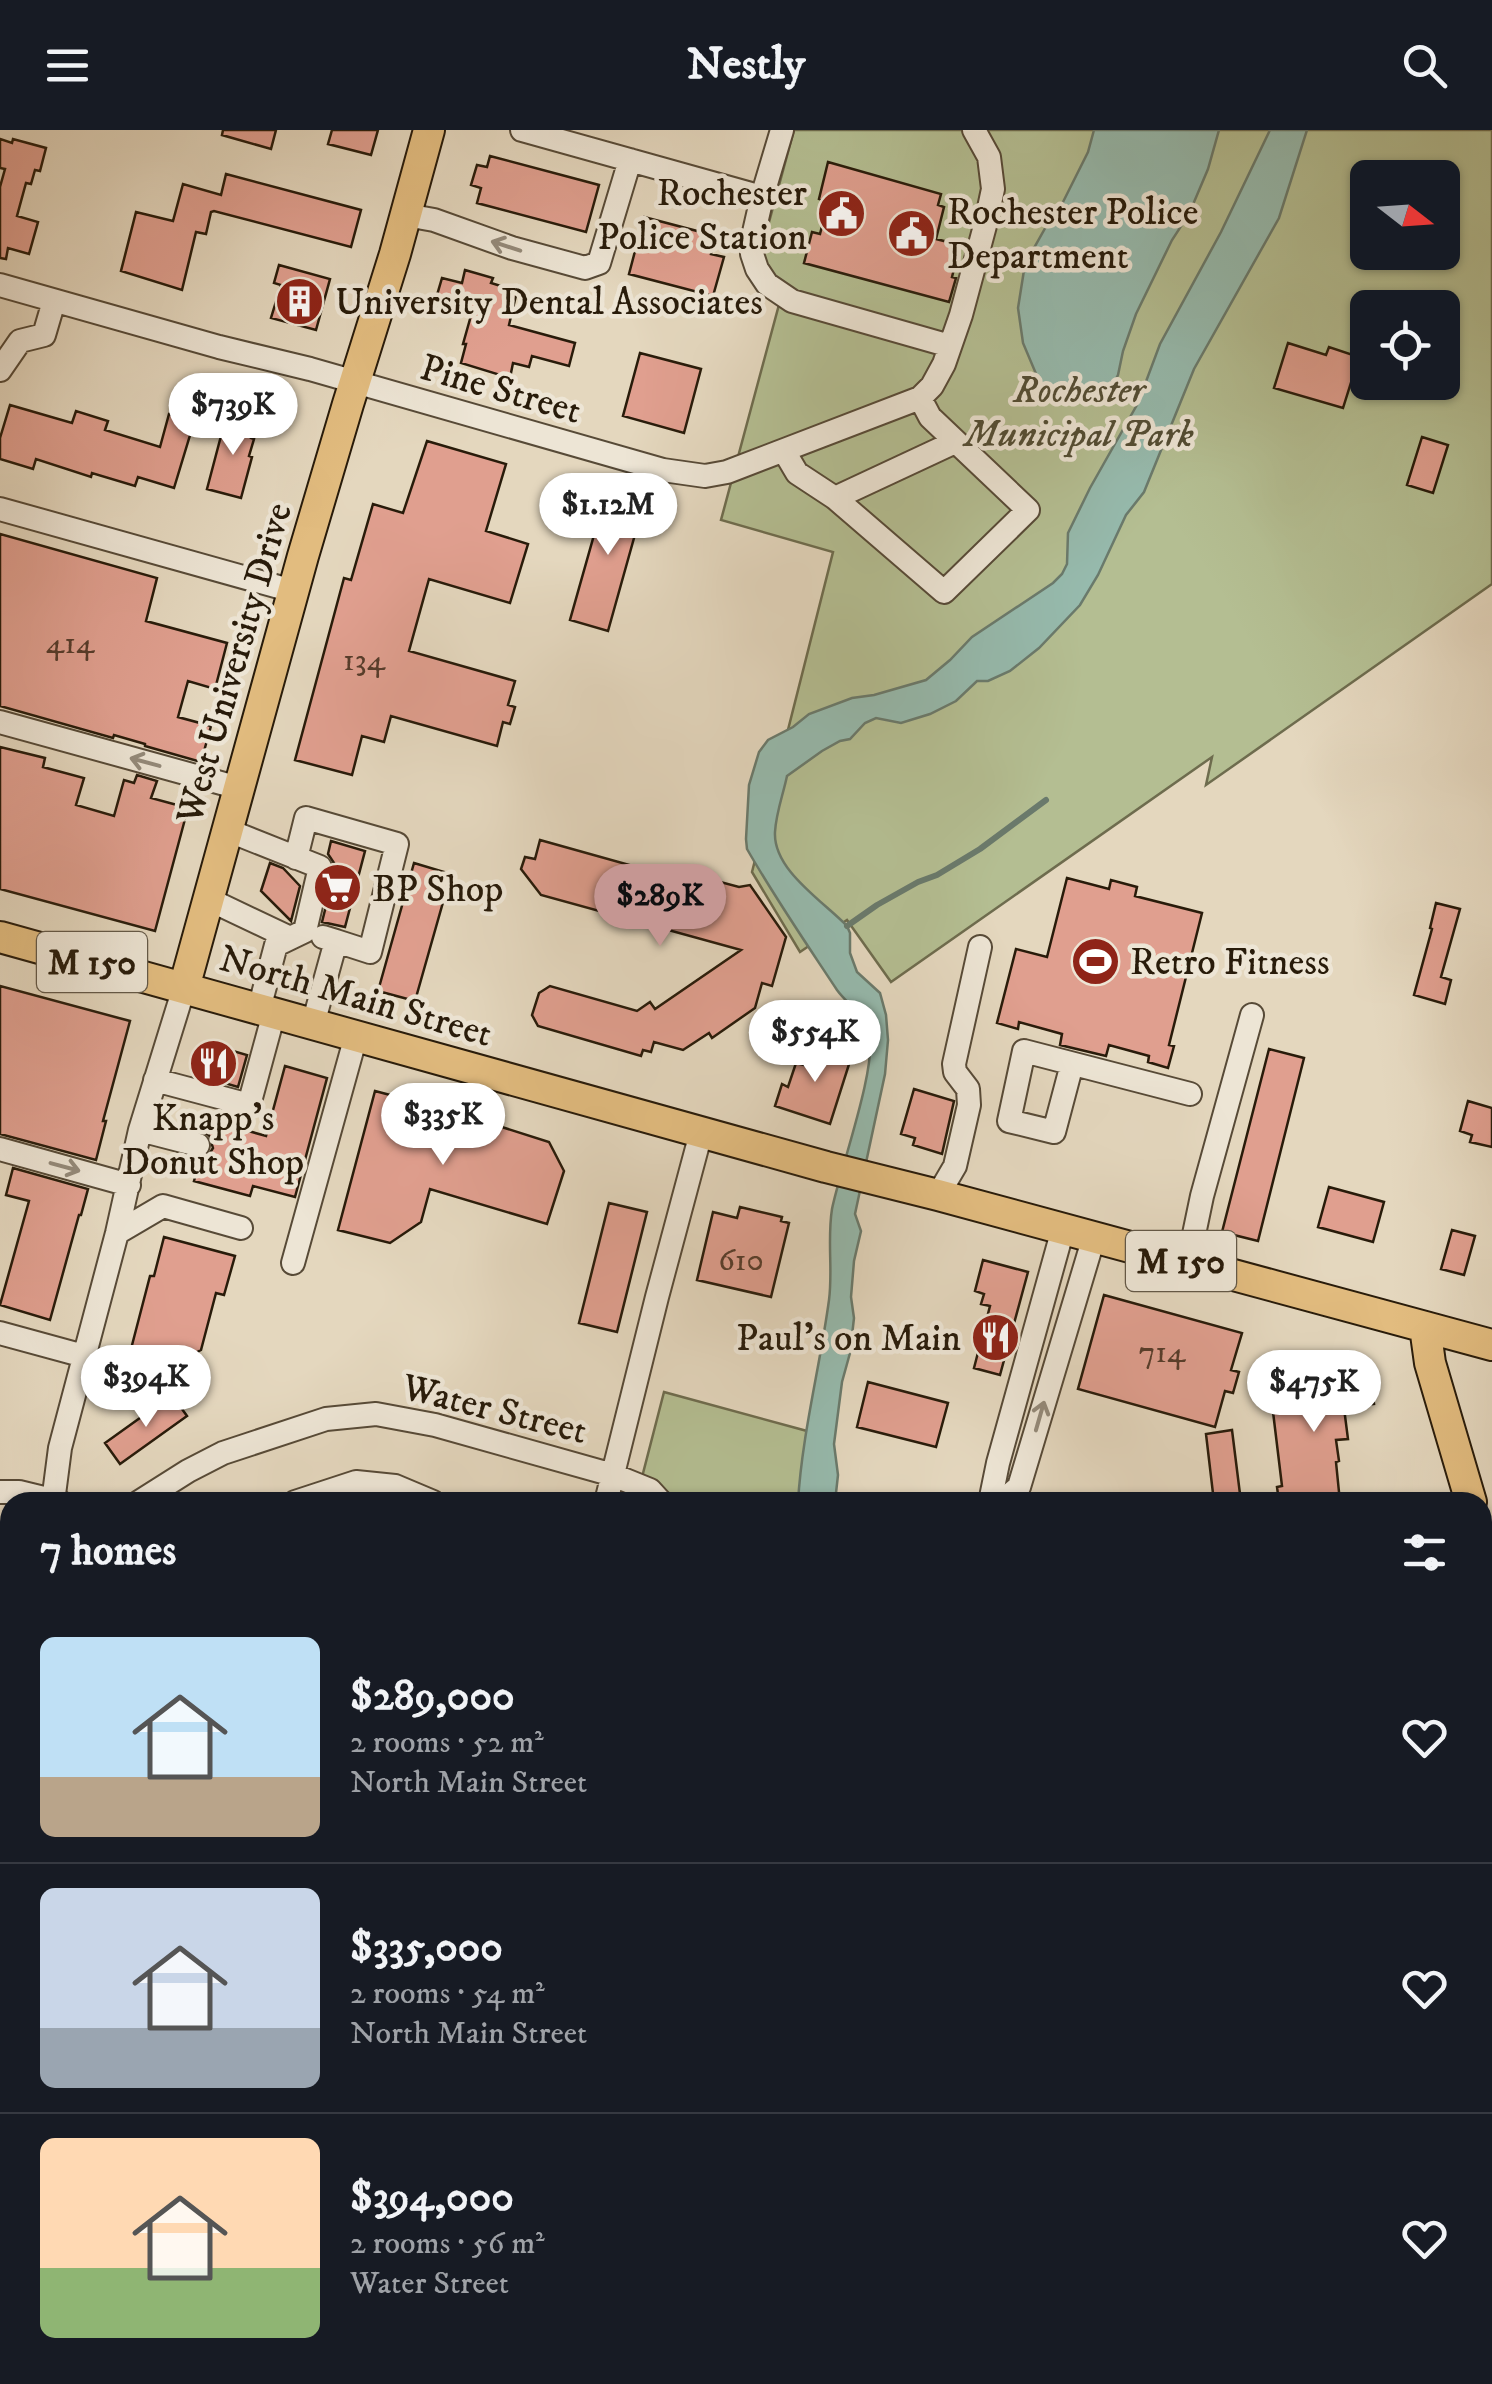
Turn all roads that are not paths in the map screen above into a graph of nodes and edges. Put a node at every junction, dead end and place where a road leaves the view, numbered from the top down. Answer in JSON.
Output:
{"nodes":[{"id":1,"x":429,"y":130,"type":"edge"},
{"id":2,"x":522,"y":130,"type":"edge"},
{"id":3,"x":782,"y":130,"type":"edge"},
{"id":4,"x":974,"y":130,"type":"edge"},
{"id":5,"x":630,"y":160,"type":"junction"},
{"id":6,"x":762,"y":197,"type":"junction"},
{"id":7,"x":406,"y":214,"type":"junction"},
{"id":8,"x":0,"y":285,"type":"edge"},
{"id":9,"x":54,"y":301,"type":"junction"},
{"id":10,"x":950,"y":346,"type":"junction"},
{"id":11,"x":0,"y":370,"type":"edge"},
{"id":12,"x":355,"y":383,"type":"junction"},
{"id":13,"x":920,"y":398,"type":"junction"},
{"id":14,"x":955,"y":442,"type":"junction"},
{"id":15,"x":784,"y":450,"type":"junction"},
{"id":16,"x":835,"y":498,"type":"junction"},
{"id":17,"x":0,"y":509,"type":"edge"},
{"id":18,"x":293,"y":591,"type":"junction"},
{"id":19,"x":0,"y":722,"type":"edge"},
{"id":20,"x":239,"y":788,"type":"junction"},
{"id":21,"x":227,"y":830,"type":"junction"},
{"id":22,"x":296,"y":858,"type":"junction"},
{"id":23,"x":208,"y":899,"type":"junction"},
{"id":24,"x":298,"y":934,"type":"junction"},
{"id":25,"x":0,"y":936,"type":"edge"},
{"id":26,"x":336,"y":942,"type":"junction"},
{"id":27,"x":980,"y":947,"type":"dead end"},
{"id":28,"x":184,"y":988,"type":"junction"},
{"id":29,"x":267,"y":1012,"type":"junction"},
{"id":30,"x":1252,"y":1015,"type":"dead end"},
{"id":31,"x":313,"y":1024,"type":"junction"},
{"id":32,"x":356,"y":1036,"type":"junction"},
{"id":33,"x":1072,"y":1064,"type":"dead end"},
{"id":34,"x":155,"y":1080,"type":"junction"},
{"id":35,"x":1190,"y":1094,"type":"dead end"},
{"id":36,"x":140,"y":1130,"type":"junction"},
{"id":37,"x":701,"y":1132,"type":"junction"},
{"id":38,"x":198,"y":1145,"type":"dead end"},
{"id":39,"x":2,"y":1156,"type":"edge"},
{"id":40,"x":129,"y":1185,"type":"junction"},
{"id":41,"x":938,"y":1195,"type":"junction"},
{"id":42,"x":240,"y":1228,"type":"dead end"},
{"id":43,"x":1063,"y":1230,"type":"junction"},
{"id":44,"x":117,"y":1233,"type":"junction"},
{"id":45,"x":1094,"y":1237,"type":"junction"},
{"id":46,"x":293,"y":1263,"type":"dead end"},
{"id":47,"x":1188,"y":1263,"type":"junction"},
{"id":48,"x":1426,"y":1327,"type":"junction"},
{"id":49,"x":0,"y":1333,"type":"edge"},
{"id":50,"x":1492,"y":1344,"type":"edge"},
{"id":51,"x":84,"y":1356,"type":"junction"},
{"id":52,"x":613,"y":1475,"type":"junction"},
{"id":53,"x":56,"y":1492,"type":"edge"},
{"id":54,"x":155,"y":1492,"type":"edge"},
{"id":55,"x":326,"y":1492,"type":"edge"},
{"id":56,"x":410,"y":1492,"type":"edge"},
{"id":57,"x":609,"y":1492,"type":"edge"},
{"id":58,"x":652,"y":1492,"type":"edge"},
{"id":59,"x":992,"y":1492,"type":"edge"},
{"id":60,"x":1013,"y":1492,"type":"edge"},
{"id":61,"x":1468,"y":1492,"type":"edge"}],
"edges":[{"from":1,"to":7,"type":"main road","name":"West University Drive"},
{"from":2,"to":5,"type":"street"},
{"from":3,"to":6,"type":"street"},
{"from":4,"to":10,"type":"street"},
{"from":5,"to":6,"type":"street"},
{"from":5,"to":7,"type":"street","one_way":true},
{"from":6,"to":10,"type":"street"},
{"from":7,"to":12,"type":"main road","name":"West University Drive"},
{"from":8,"to":9,"type":"street","name":"Pine Street"},
{"from":9,"to":11,"type":"street"},
{"from":9,"to":12,"type":"street","name":"Pine Street"},
{"from":10,"to":13,"type":"street"},
{"from":12,"to":15,"type":"street","name":"Pine Street"},
{"from":12,"to":18,"type":"main road","name":"West University Drive"},
{"from":13,"to":14,"type":"street"},
{"from":13,"to":15,"type":"street","name":"Pine Street"},
{"from":14,"to":16,"type":"street"},
{"from":14,"to":16,"type":"street"},
{"from":15,"to":16,"type":"street"},
{"from":17,"to":18,"type":"street"},
{"from":18,"to":20,"type":"main road","name":"West University Drive"},
{"from":20,"to":19,"type":"street","one_way":true},
{"from":20,"to":21,"type":"main road","name":"West University Drive"},
{"from":21,"to":22,"type":"street"},
{"from":21,"to":23,"type":"main road","name":"West University Drive"},
{"from":22,"to":24,"type":"street"},
{"from":22,"to":26,"type":"street"},
{"from":23,"to":24,"type":"street"},
{"from":23,"to":28,"type":"main road","name":"West University Drive"},
{"from":24,"to":26,"type":"street"},
{"from":24,"to":29,"type":"street"},
{"from":25,"to":28,"type":"main road","number":"M 150"},
{"from":26,"to":31,"type":"street"},
{"from":27,"to":41,"type":"street"},
{"from":28,"to":29,"type":"main road","name":"North Main Street","number":"M 150"},
{"from":28,"to":34,"type":"street"},
{"from":29,"to":31,"type":"main road","name":"North Main Street","number":"M 150"},
{"from":29,"to":34,"type":"street"},
{"from":30,"to":47,"type":"street"},
{"from":31,"to":32,"type":"main road","name":"North Main Street","number":"M 150"},
{"from":32,"to":37,"type":"main road","name":"North Main Street","number":"M 150"},
{"from":32,"to":46,"type":"street"},
{"from":33,"to":35,"type":"street"},
{"from":34,"to":36,"type":"street"},
{"from":36,"to":38,"type":"street"},
{"from":36,"to":40,"type":"street"},
{"from":37,"to":41,"type":"main road","name":"North Main Street","number":"M 150"},
{"from":37,"to":52,"type":"street"},
{"from":39,"to":40,"type":"street","one_way":true},
{"from":40,"to":44,"type":"street"},
{"from":41,"to":43,"type":"main road","name":"North Main Street","number":"M 150"},
{"from":42,"to":44,"type":"street"},
{"from":43,"to":45,"type":"main road","name":"North Main Street","number":"M 150"},
{"from":43,"to":59,"type":"street"},
{"from":44,"to":51,"type":"street"},
{"from":45,"to":47,"type":"main road","name":"North Main Street","number":"M 150"},
{"from":60,"to":45,"type":"street","one_way":true},
{"from":47,"to":48,"type":"main road","name":"North Main Street","number":"M 150"},
{"from":48,"to":50,"type":"main road","name":"North Main Street","number":"M 150"},
{"from":48,"to":61,"type":"main road"},
{"from":49,"to":51,"type":"street"},
{"from":51,"to":53,"type":"street"},
{"from":52,"to":54,"type":"street","name":"Water Street"},
{"from":52,"to":57,"type":"street"},
{"from":52,"to":58,"type":"street","name":"Water Street"},
{"from":55,"to":56,"type":"street"}]}
